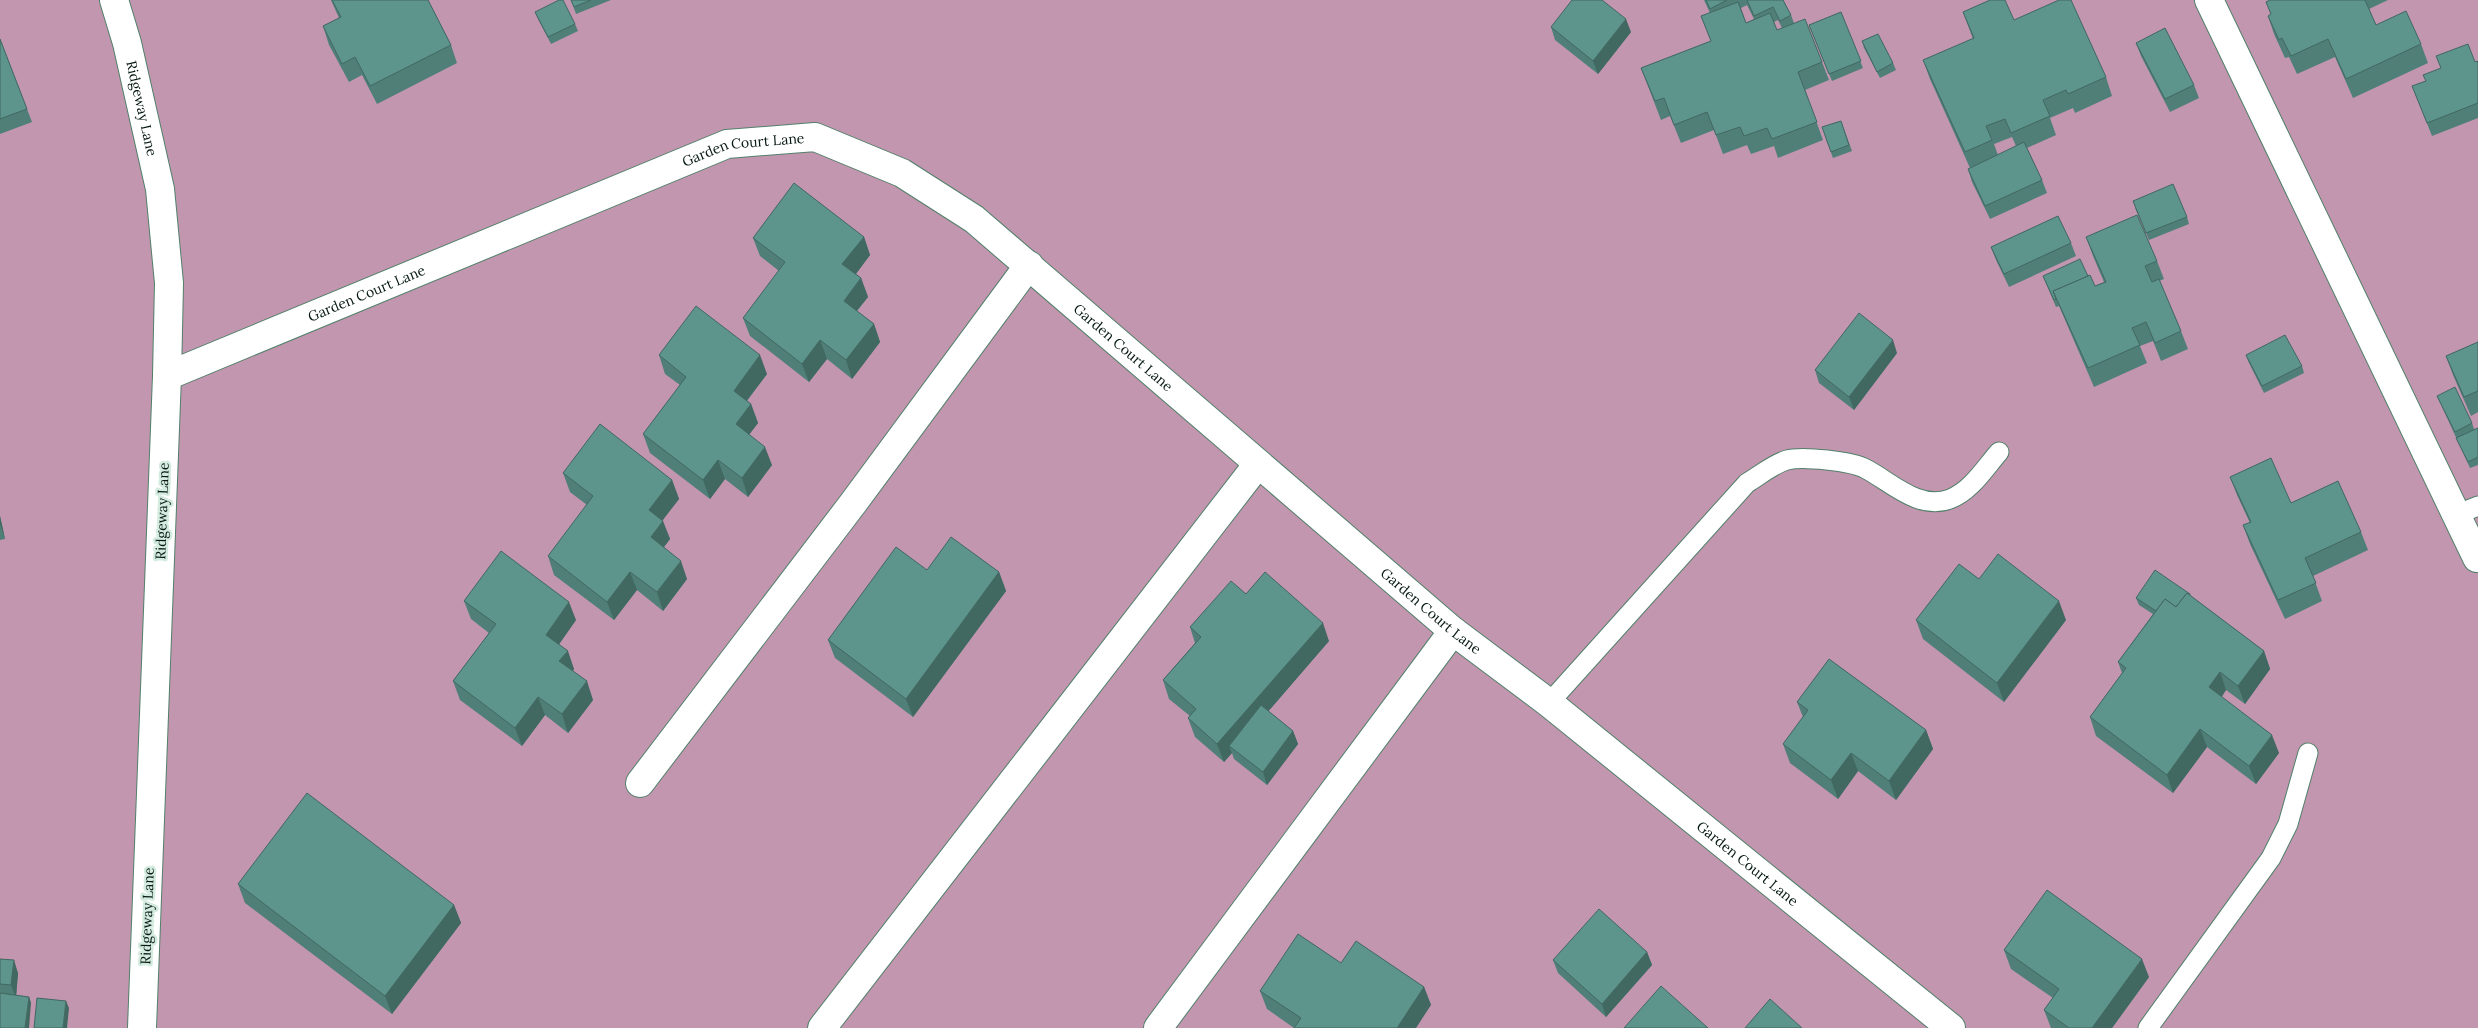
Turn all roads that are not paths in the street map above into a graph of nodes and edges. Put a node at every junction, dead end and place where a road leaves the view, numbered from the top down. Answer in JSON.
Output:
{"nodes":[{"id":1,"x":114,"y":0,"type":"edge"},
{"id":2,"x":2210,"y":0,"type":"edge"},
{"id":3,"x":1029,"y":265,"type":"junction"},
{"id":4,"x":168,"y":376,"type":"junction"},
{"id":5,"x":1999,"y":452,"type":"dead end"},
{"id":6,"x":1258,"y":464,"type":"junction"},
{"id":7,"x":2468,"y":510,"type":"edge"},
{"id":8,"x":2477,"y":558,"type":"edge"},
{"id":9,"x":1453,"y":631,"type":"junction"},
{"id":10,"x":1549,"y":703,"type":"junction"},
{"id":11,"x":2308,"y":753,"type":"dead end"},
{"id":12,"x":640,"y":783,"type":"dead end"},
{"id":13,"x":142,"y":1028,"type":"edge"},
{"id":14,"x":822,"y":1028,"type":"edge"},
{"id":15,"x":1158,"y":1028,"type":"edge"},
{"id":16,"x":1951,"y":1028,"type":"edge"},
{"id":17,"x":2148,"y":1028,"type":"edge"}],
"edges":[{"from":1,"to":4,"type":"street","name":"Ridgeway Lane"},
{"from":2,"to":7,"type":"street"},
{"from":3,"to":4,"type":"street","name":"Garden Court Lane"},
{"from":3,"to":6,"type":"street","name":"Garden Court Lane"},
{"from":3,"to":12,"type":"street"},
{"from":4,"to":13,"type":"street","name":"Ridgeway Lane"},
{"from":5,"to":10,"type":"lane"},
{"from":6,"to":9,"type":"street","name":"Garden Court Lane"},
{"from":6,"to":14,"type":"street"},
{"from":7,"to":8,"type":"street"},
{"from":9,"to":10,"type":"street","name":"Garden Court Lane"},
{"from":9,"to":15,"type":"street"},
{"from":10,"to":16,"type":"street","name":"Garden Court Lane"},
{"from":11,"to":17,"type":"lane"}]}
